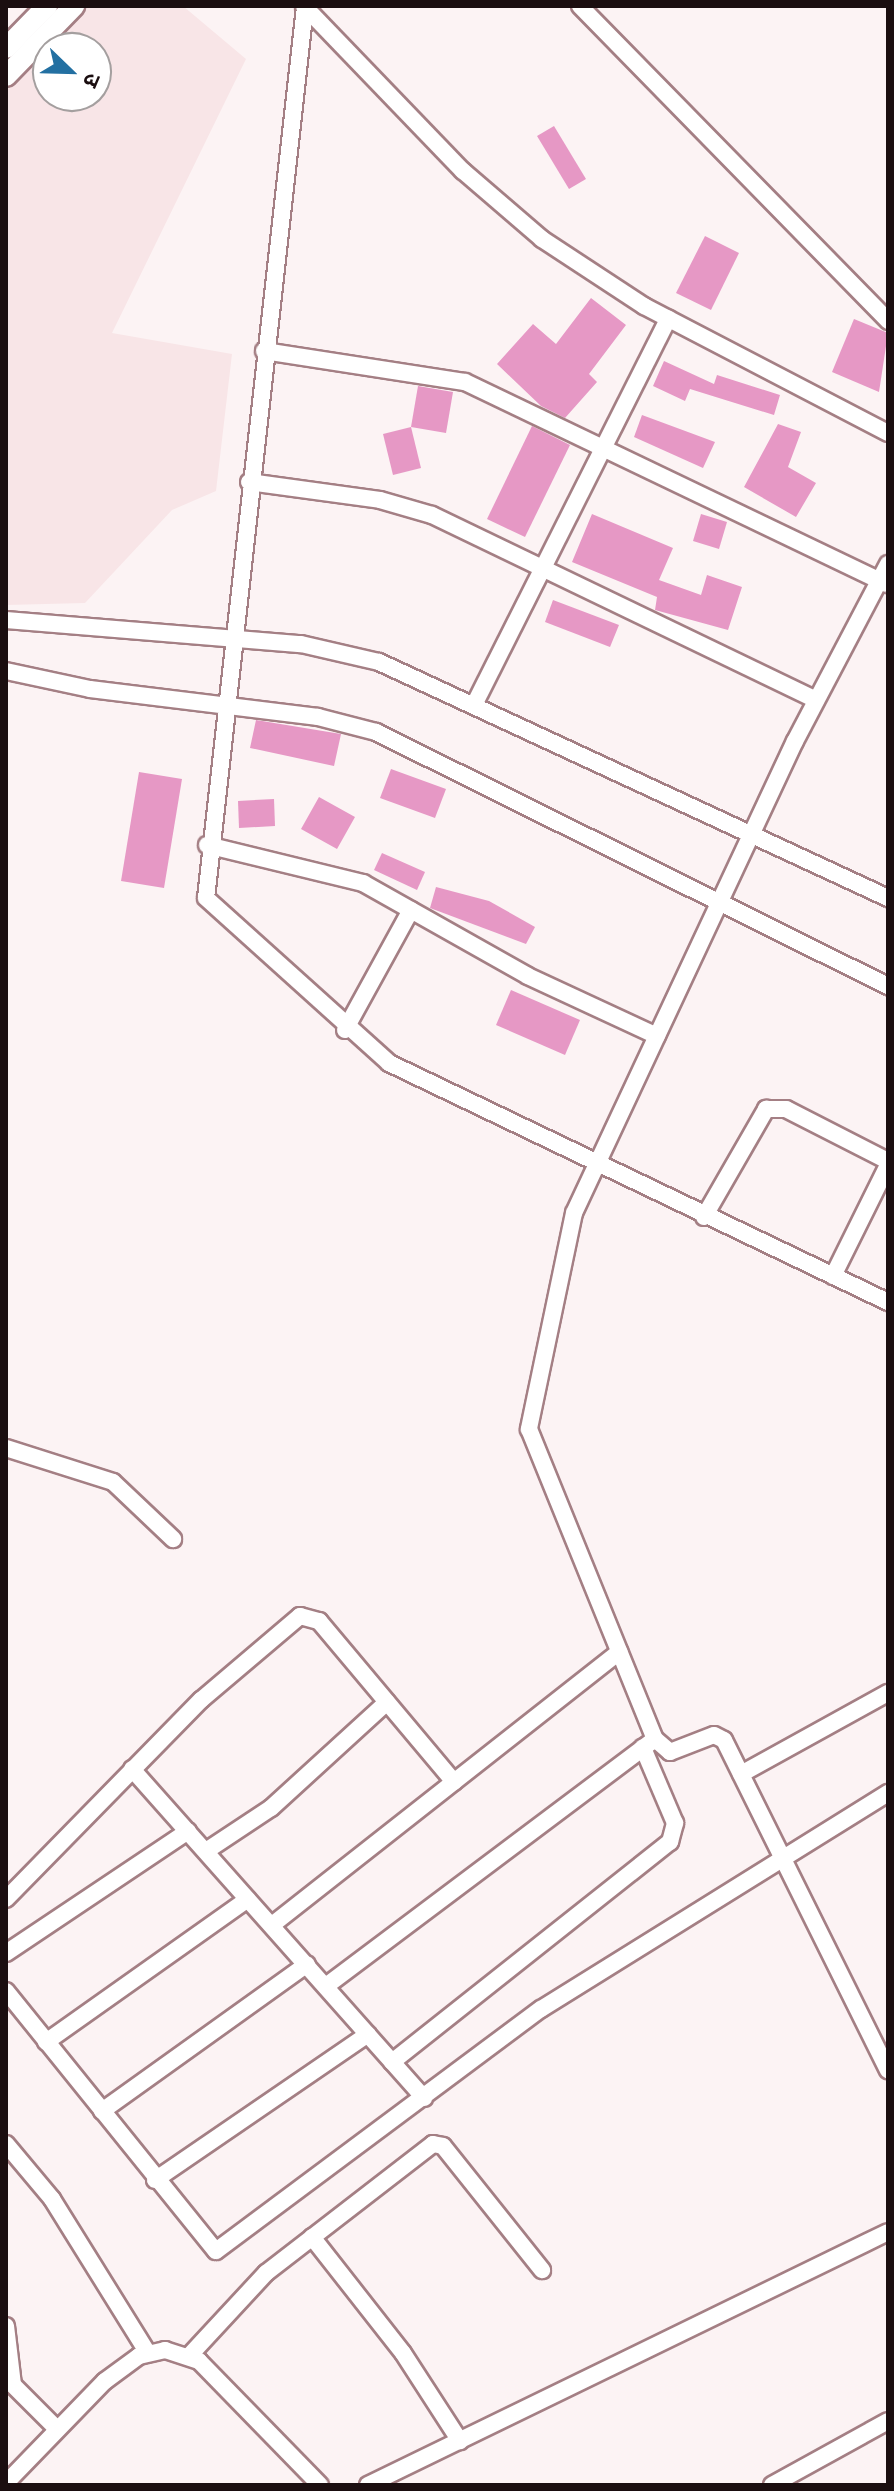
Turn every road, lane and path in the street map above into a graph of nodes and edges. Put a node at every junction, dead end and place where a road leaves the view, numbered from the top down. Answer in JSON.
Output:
{"nodes":[{"id":1,"x":47,"y":6,"type":"edge"},
{"id":2,"x":74,"y":6,"type":"edge"},
{"id":3,"x":305,"y":6,"type":"edge"},
{"id":4,"x":580,"y":6,"type":"edge"},
{"id":5,"x":6,"y":48,"type":"edge"},
{"id":6,"x":6,"y":76,"type":"edge"},
{"id":7,"x":668,"y":319,"type":"junction"},
{"id":8,"x":888,"y":321,"type":"edge"},
{"id":9,"x":264,"y":351,"type":"junction"},
{"id":10,"x":888,"y":433,"type":"edge"},
{"id":11,"x":606,"y":447,"type":"junction"},
{"id":12,"x":249,"y":482,"type":"junction"},
{"id":13,"x":888,"y":564,"type":"edge"},
{"id":14,"x":545,"y":570,"type":"junction"},
{"id":15,"x":884,"y":582,"type":"edge"},
{"id":16,"x":6,"y":620,"type":"edge"},
{"id":17,"x":231,"y":637,"type":"junction"},
{"id":18,"x":6,"y":671,"type":"edge"},
{"id":19,"x":816,"y":700,"type":"junction"},
{"id":20,"x":476,"y":701,"type":"junction"},
{"id":21,"x":223,"y":705,"type":"junction"},
{"id":22,"x":753,"y":831,"type":"junction"},
{"id":23,"x":207,"y":845,"type":"junction"},
{"id":24,"x":888,"y":898,"type":"edge"},
{"id":25,"x":719,"y":904,"type":"junction"},
{"id":26,"x":411,"y":910,"type":"junction"},
{"id":27,"x":888,"y":986,"type":"edge"},
{"id":28,"x":345,"y":1030,"type":"junction"},
{"id":29,"x":657,"y":1036,"type":"junction"},
{"id":30,"x":888,"y":1163,"type":"edge"},
{"id":31,"x":596,"y":1167,"type":"junction"},
{"id":32,"x":704,"y":1217,"type":"junction"},
{"id":33,"x":833,"y":1276,"type":"junction"},
{"id":34,"x":888,"y":1302,"type":"edge"},
{"id":35,"x":6,"y":1448,"type":"edge"},
{"id":36,"x":173,"y":1539,"type":"dead end"},
{"id":37,"x":619,"y":1652,"type":"junction"},
{"id":38,"x":888,"y":1693,"type":"edge"},
{"id":39,"x":387,"y":1702,"type":"junction"},
{"id":40,"x":649,"y":1744,"type":"junction"},
{"id":41,"x":132,"y":1769,"type":"junction"},
{"id":42,"x":741,"y":1774,"type":"junction"},
{"id":43,"x":454,"y":1782,"type":"junction"},
{"id":44,"x":888,"y":1793,"type":"edge"},
{"id":45,"x":188,"y":1831,"type":"junction"},
{"id":46,"x":206,"y":1851,"type":"junction"},
{"id":47,"x":780,"y":1854,"type":"junction"},
{"id":48,"x":6,"y":1899,"type":"edge"},
{"id":49,"x":248,"y":1899,"type":"junction"},
{"id":50,"x":272,"y":1925,"type":"junction"},
{"id":51,"x":6,"y":1953,"type":"edge"},
{"id":52,"x":307,"y":1964,"type":"junction"},
{"id":53,"x":326,"y":1986,"type":"junction"},
{"id":54,"x":6,"y":1991,"type":"edge"},
{"id":55,"x":368,"y":2034,"type":"junction"},
{"id":56,"x":46,"y":2042,"type":"junction"},
{"id":57,"x":392,"y":2062,"type":"junction"},
{"id":58,"x":888,"y":2070,"type":"edge"},
{"id":59,"x":424,"y":2098,"type":"junction"},
{"id":60,"x":102,"y":2111,"type":"junction"},
{"id":61,"x":6,"y":2144,"type":"edge"},
{"id":62,"x":155,"y":2180,"type":"junction"},
{"id":63,"x":888,"y":2232,"type":"edge"},
{"id":64,"x":312,"y":2237,"type":"junction"},
{"id":65,"x":542,"y":2270,"type":"dead end"},
{"id":66,"x":6,"y":2326,"type":"edge"},
{"id":67,"x":148,"y":2353,"type":"junction"},
{"id":68,"x":190,"y":2355,"type":"junction"},
{"id":69,"x":888,"y":2421,"type":"edge"},
{"id":70,"x":56,"y":2428,"type":"junction"},
{"id":71,"x":460,"y":2441,"type":"junction"},
{"id":72,"x":6,"y":2483,"type":"edge"},
{"id":73,"x":320,"y":2485,"type":"edge"},
{"id":74,"x":368,"y":2485,"type":"edge"},
{"id":75,"x":772,"y":2485,"type":"edge"}],
"edges":[{"from":1,"to":5,"type":"street"},
{"from":2,"to":6,"type":"street"},
{"from":3,"to":7,"type":"street"},
{"from":3,"to":9,"type":"street"},
{"from":4,"to":8,"type":"street"},
{"from":7,"to":10,"type":"street"},
{"from":7,"to":11,"type":"street"},
{"from":9,"to":11,"type":"street"},
{"from":9,"to":12,"type":"street"},
{"from":11,"to":14,"type":"street"},
{"from":11,"to":15,"type":"street"},
{"from":12,"to":14,"type":"street"},
{"from":12,"to":17,"type":"street"},
{"from":13,"to":15,"type":"street"},
{"from":14,"to":19,"type":"street"},
{"from":14,"to":20,"type":"street"},
{"from":15,"to":19,"type":"street"},
{"from":16,"to":17,"type":"street"},
{"from":17,"to":20,"type":"street"},
{"from":17,"to":21,"type":"street"},
{"from":18,"to":21,"type":"street"},
{"from":19,"to":22,"type":"street"},
{"from":20,"to":22,"type":"street"},
{"from":21,"to":23,"type":"street"},
{"from":21,"to":25,"type":"street"},
{"from":22,"to":24,"type":"street"},
{"from":22,"to":25,"type":"street"},
{"from":23,"to":26,"type":"street"},
{"from":23,"to":28,"type":"street"},
{"from":25,"to":27,"type":"street"},
{"from":25,"to":29,"type":"street"},
{"from":26,"to":28,"type":"street"},
{"from":26,"to":29,"type":"street"},
{"from":28,"to":31,"type":"street"},
{"from":29,"to":31,"type":"street"},
{"from":30,"to":32,"type":"street"},
{"from":30,"to":33,"type":"street"},
{"from":31,"to":32,"type":"street"},
{"from":31,"to":37,"type":"street"},
{"from":32,"to":33,"type":"street"},
{"from":33,"to":34,"type":"street"},
{"from":35,"to":36,"type":"street"},
{"from":37,"to":40,"type":"street"},
{"from":37,"to":43,"type":"street"},
{"from":38,"to":42,"type":"street"},
{"from":39,"to":41,"type":"street"},
{"from":39,"to":43,"type":"street"},
{"from":39,"to":46,"type":"street"},
{"from":40,"to":42,"type":"street"},
{"from":40,"to":53,"type":"street"},
{"from":40,"to":57,"type":"street"},
{"from":41,"to":45,"type":"street"},
{"from":41,"to":48,"type":"street"},
{"from":42,"to":47,"type":"street"},
{"from":43,"to":50,"type":"street"},
{"from":44,"to":47,"type":"street"},
{"from":45,"to":46,"type":"street"},
{"from":45,"to":51,"type":"street"},
{"from":46,"to":49,"type":"street"},
{"from":47,"to":58,"type":"street"},
{"from":47,"to":59,"type":"street"},
{"from":49,"to":50,"type":"street"},
{"from":49,"to":56,"type":"street"},
{"from":50,"to":52,"type":"street"},
{"from":52,"to":53,"type":"street"},
{"from":52,"to":60,"type":"street"},
{"from":53,"to":55,"type":"street"},
{"from":54,"to":56,"type":"street"},
{"from":55,"to":57,"type":"street"},
{"from":55,"to":62,"type":"street"},
{"from":56,"to":60,"type":"street"},
{"from":57,"to":59,"type":"street"},
{"from":59,"to":62,"type":"street"},
{"from":60,"to":62,"type":"street"},
{"from":61,"to":67,"type":"street"},
{"from":63,"to":71,"type":"street"},
{"from":64,"to":65,"type":"street"},
{"from":64,"to":68,"type":"street"},
{"from":64,"to":71,"type":"street"},
{"from":66,"to":70,"type":"street"},
{"from":67,"to":68,"type":"street"},
{"from":67,"to":70,"type":"street"},
{"from":68,"to":73,"type":"street"},
{"from":69,"to":75,"type":"street"},
{"from":70,"to":72,"type":"street"},
{"from":71,"to":74,"type":"street"}]}
